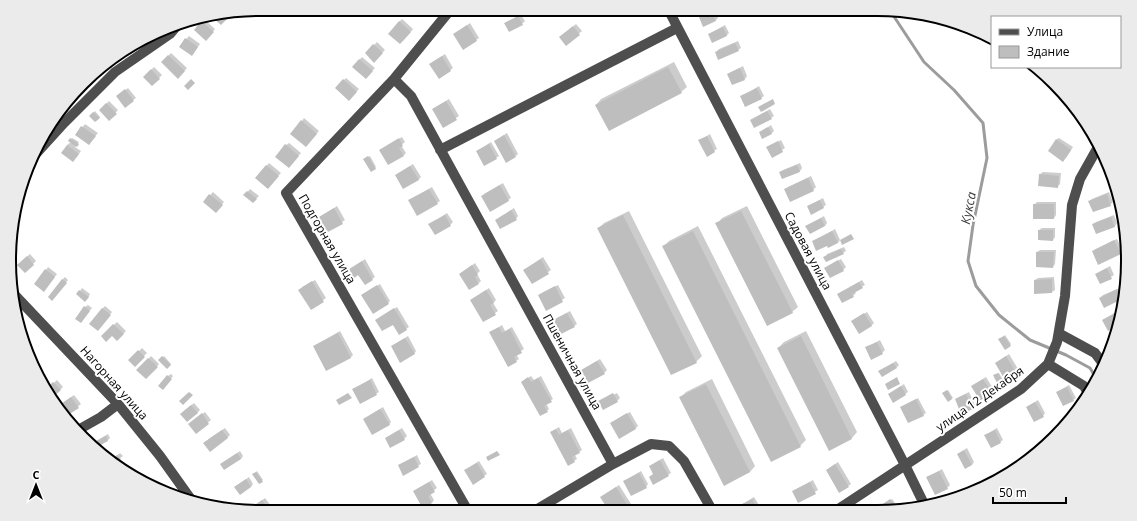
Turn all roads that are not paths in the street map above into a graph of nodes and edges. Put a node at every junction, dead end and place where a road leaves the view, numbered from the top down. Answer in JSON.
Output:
{"nodes":[{"id":1,"x":445,"y":16,"type":"edge"},
{"id":2,"x":671,"y":16,"type":"edge"},
{"id":3,"x":677,"y":28,"type":"junction"},
{"id":4,"x":170,"y":34,"type":"edge"},
{"id":5,"x":394,"y":79,"type":"junction"},
{"id":6,"x":46,"y":144,"type":"edge"},
{"id":7,"x":440,"y":150,"type":"junction"},
{"id":8,"x":1096,"y":151,"type":"edge"},
{"id":9,"x":19,"y":300,"type":"edge"},
{"id":10,"x":1058,"y":338,"type":"junction"},
{"id":11,"x":1100,"y":359,"type":"edge"},
{"id":12,"x":1051,"y":360,"type":"junction"},
{"id":13,"x":1085,"y":388,"type":"edge"},
{"id":14,"x":118,"y":404,"type":"junction"},
{"id":15,"x":82,"y":427,"type":"edge"},
{"id":16,"x":613,"y":464,"type":"junction"},
{"id":17,"x":906,"y":465,"type":"junction"},
{"id":18,"x":187,"y":494,"type":"edge"},
{"id":19,"x":922,"y":500,"type":"edge"},
{"id":20,"x":465,"y":505,"type":"edge"},
{"id":21,"x":544,"y":505,"type":"edge"},
{"id":22,"x":709,"y":505,"type":"edge"},
{"id":23,"x":845,"y":505,"type":"edge"}],
"edges":[{"from":1,"to":5,"type":"street","name":"Подгорная улица"},
{"from":2,"to":3,"type":"street","name":"Садовая улица"},
{"from":3,"to":7,"type":"street"},
{"from":3,"to":17,"type":"street","name":"Садовая улица"},
{"from":4,"to":6,"type":"street"},
{"from":5,"to":7,"type":"street","name":"Пшеничная улица"},
{"from":5,"to":20,"type":"street","name":"Подгорная улица"},
{"from":7,"to":16,"type":"street","name":"Пшеничная улица"},
{"from":8,"to":10,"type":"street"},
{"from":9,"to":14,"type":"street","name":"Нагорная улица"},
{"from":10,"to":11,"type":"street"},
{"from":10,"to":12,"type":"street"},
{"from":12,"to":13,"type":"street"},
{"from":12,"to":17,"type":"street","name":"улица 12 Декабря"},
{"from":14,"to":15,"type":"street"},
{"from":14,"to":18,"type":"street","name":"Нагорная улица"},
{"from":16,"to":21,"type":"street"},
{"from":16,"to":22,"type":"street"},
{"from":17,"to":19,"type":"street","name":"Садовая улица"},
{"from":17,"to":23,"type":"street","name":"улица 12 Декабря"}]}
